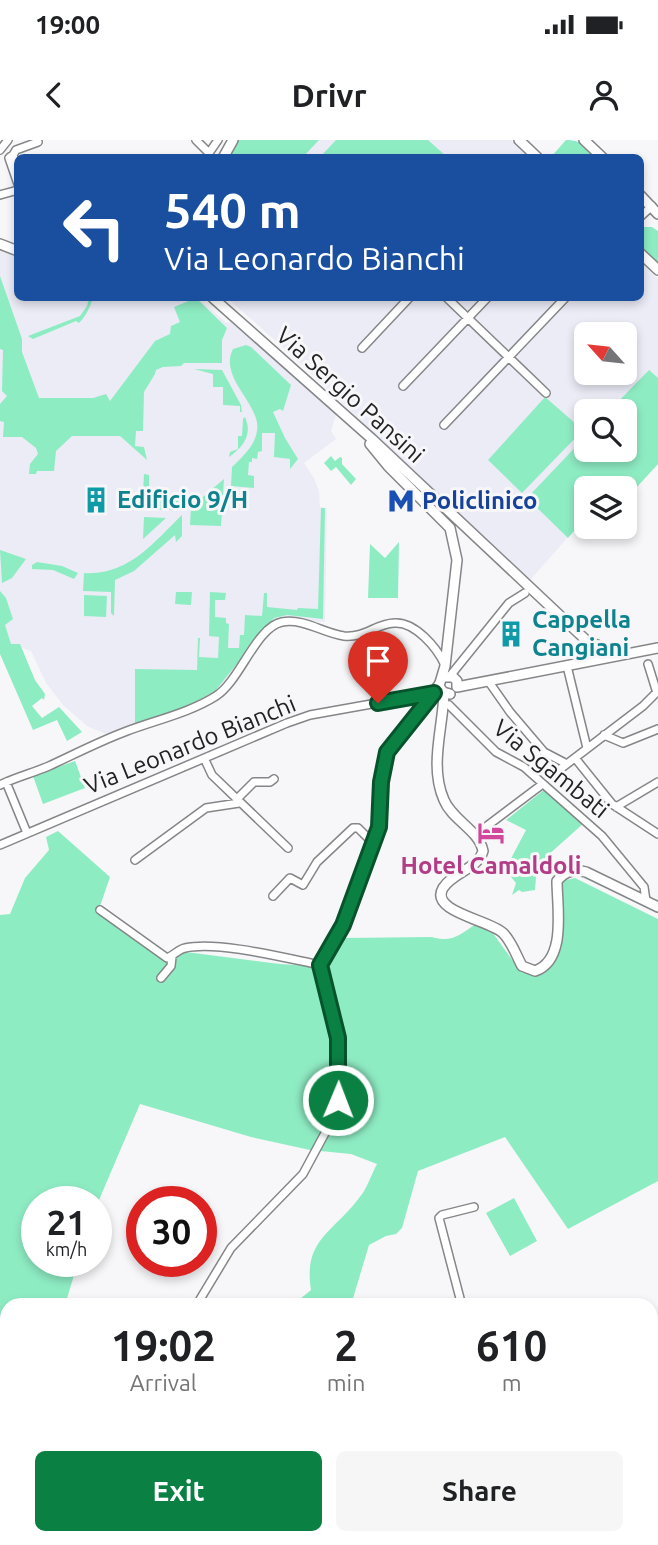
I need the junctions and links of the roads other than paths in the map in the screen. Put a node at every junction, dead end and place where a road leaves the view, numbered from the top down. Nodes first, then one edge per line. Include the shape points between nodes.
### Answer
1 (8, 140) edge
2 (196, 140) edge
3 (218, 140) edge
4 (519, 140) edge
5 (584, 140) edge
6 (38, 142) dead end
7 (0, 150) edge
8 (534, 154) edge
9 (599, 154) edge
10 (13, 155) joint
11 (14, 172) edge
12 (644, 257) edge
13 (658, 270) edge
14 (216, 301) edge
15 (406, 301) edge
16 (450, 301) edge
17 (484, 301) edge
18 (562, 301) edge
19 (468, 317) junction
20 (362, 348) dead end
21 (509, 357) junction
22 (403, 386) dead end
23 (546, 393) dead end
24 (444, 425) dead end
25 (359, 428) junction
26 (525, 593) dead end
27 (658, 648) edge
28 (620, 654) junction
29 (648, 664) dead end
30 (445, 666) junction
31 (568, 666) junction
32 (489, 681) junction
33 (445, 687) junction
34 (657, 692) edge
35 (446, 705) junction
36 (658, 729) edge
37 (604, 736) junction
38 (587, 748) junction
39 (575, 758) junction
40 (205, 760) junction
41 (567, 764) junction
42 (559, 770) dead end
43 (274, 779) dead end
44 (658, 782) edge
45 (3, 784) edge
46 (540, 786) dead end
47 (238, 801) junction
48 (616, 807) junction
49 (27, 833) junction
50 (658, 834) edge
51 (474, 835) junction
52 (373, 844) junction
53 (0, 845) edge
54 (288, 848) dead end
55 (135, 860) dead end
56 (273, 896) dead end
57 (646, 901) junction
58 (658, 907) edge
59 (100, 909) dead end
60 (172, 956) junction
61 (320, 965) junction
62 (161, 978) dead end
63 (474, 1207) dead end
64 (201, 1298) edge
65 (460, 1298) edge

1 - 7 street
2 - 3 street via 209,153
4 - 8 main road
5 - 9 main road
6 - 10 street
10 - 11 street via 9,158
12 - 13 main road
14 - 25 main road, Via Sergio Pansini
15 - 20 street
16 - 19 street
17 - 19 street
18 - 21 street
19 - 21 street
19 - 22 street
21 - 23 street
21 - 24 street
25 - 28 main road, Via Sergio Pansini via 587,640
25 - 30 main road via 388,466 450,528 457,560
26 - 33 street via 509,603
27 - 28 main road
28 - 31 main road
29 - 34 street
30 - 33 main road
30 - 45 street via 418,631 403,624 362,636 344,636 305,623 283,622 265,633 217,695
31 - 32 main road
31 - 38 street
32 - 33 main road
32 - 41 street via 544,752
33 - 35 main road
33 - 40 street, Via Leonardo Bianchi via 310,715
33 - 52 street via 387,752
34 - 37 street
35 - 51 main road via 437,765 439,784 444,802
35 - 57 street, Via Sgambati via 496,752 524,767 602,835 644,887
36 - 37 street via 623,743
37 - 38 street
38 - 39 street
39 - 41 street
39 - 48 street
40 - 47 street via 212,775
40 - 49 street, Via Leonardo Bianchi
41 - 42 street
43 - 47 street via 254,782
44 - 48 street
45 - 49 street
46 - 51 street
47 - 54 street
47 - 55 street via 206,808
48 - 50 street
49 - 53 street, Via Leonardo Bianchi
51 - 57 main road via 483,847 481,858 446,884 442,901 452,910 494,926 530,971 543,967 559,936 557,881 562,875 586,872
52 - 56 street via 353,828 317,862 303,885 290,878
52 - 61 street via 343,925
57 - 58 main road
59 - 60 street via 167,958
60 - 61 street via 184,948 211,947
60 - 62 street
61 - 64 street via 338,1038 335,1111 303,1174 231,1248
63 - 65 street via 439,1218

